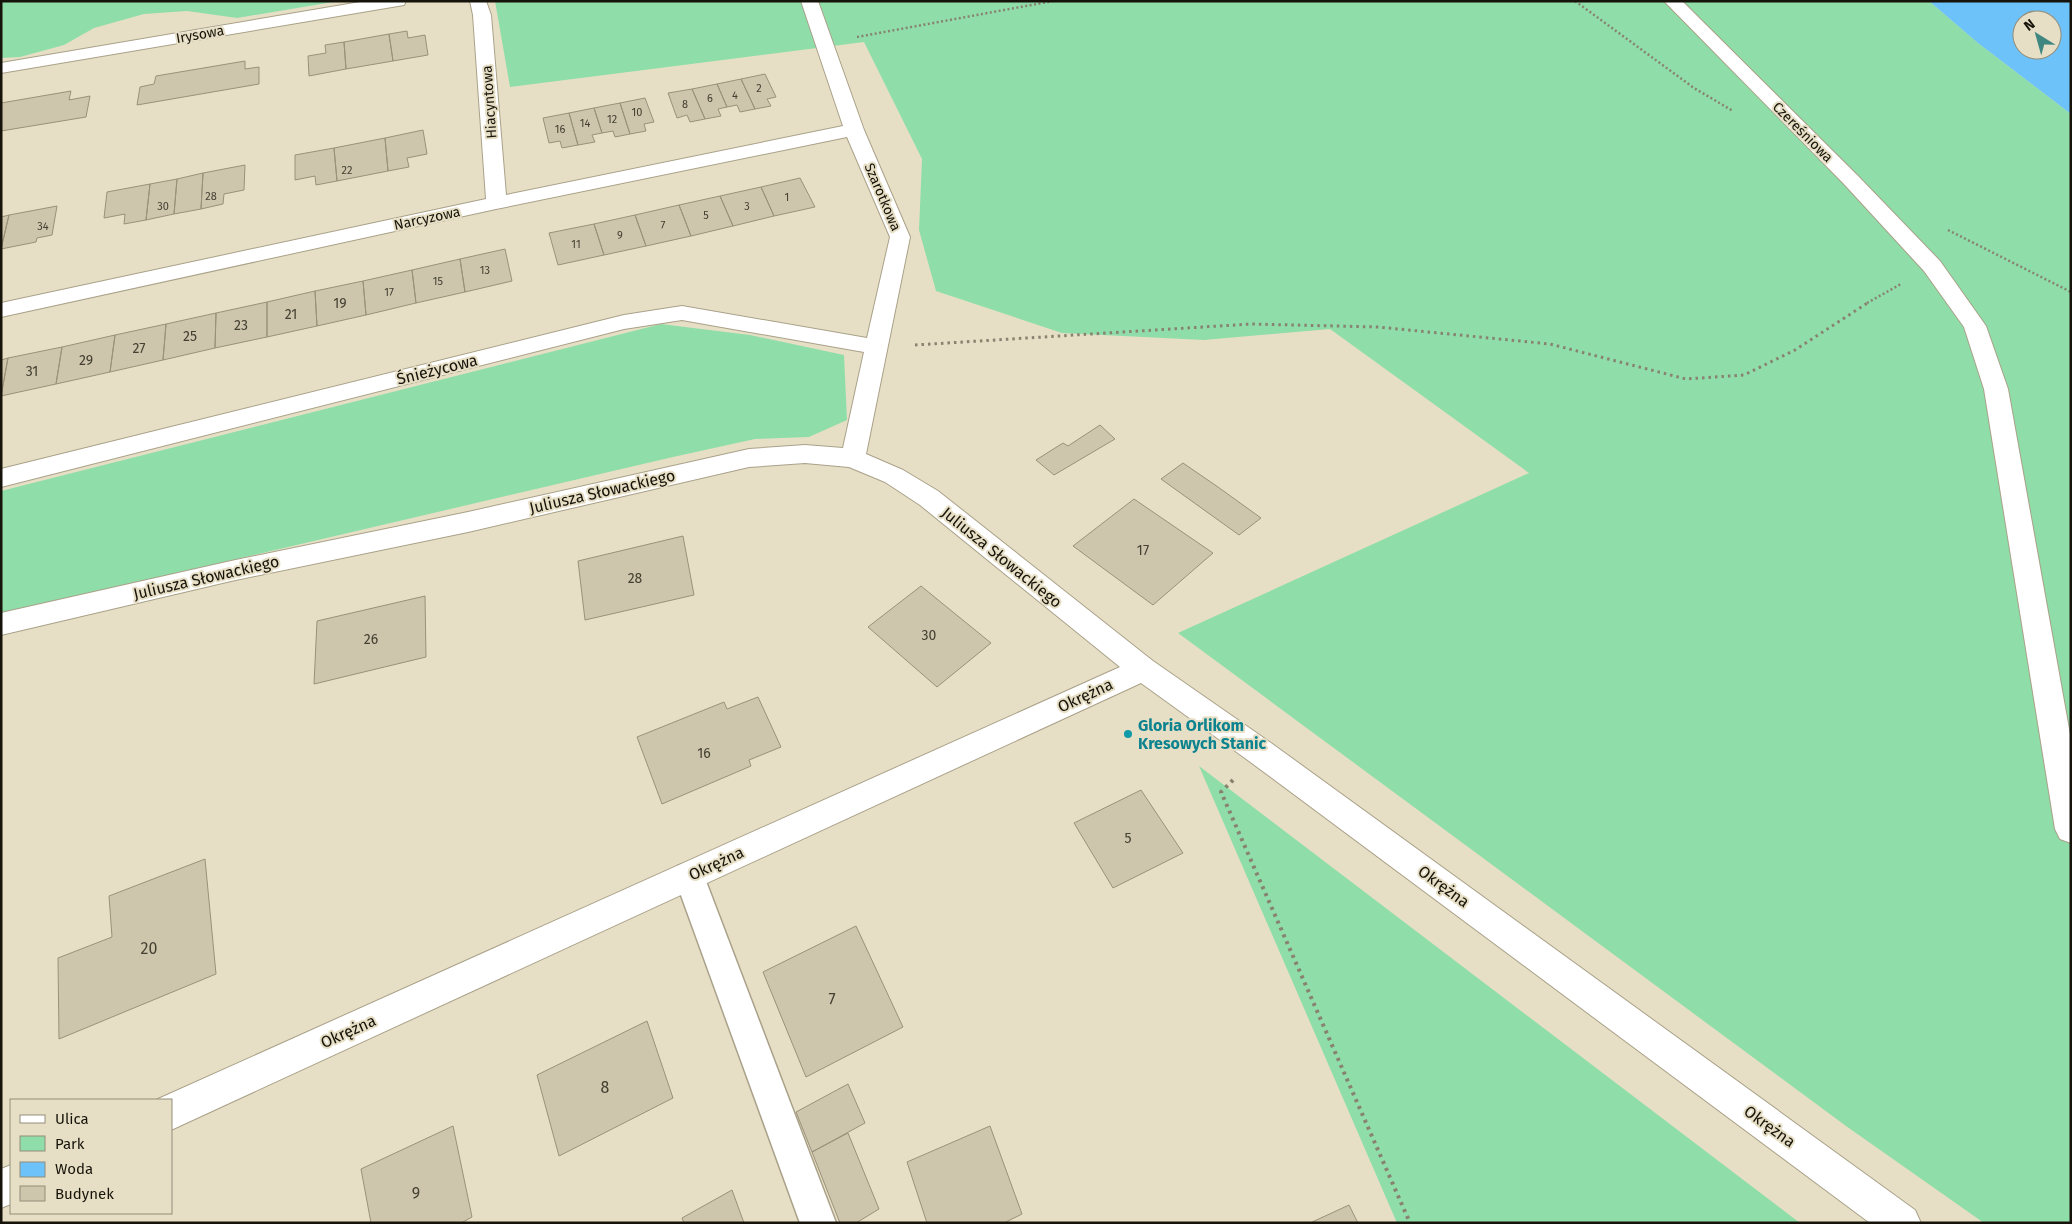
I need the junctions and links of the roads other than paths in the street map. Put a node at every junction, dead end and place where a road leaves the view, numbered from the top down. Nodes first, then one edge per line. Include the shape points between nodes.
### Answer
1 (398, 1) edge
2 (478, 1) edge
3 (809, 1) edge
4 (1672, 1) edge
5 (1, 68) edge
6 (854, 130) junction
7 (496, 203) junction
8 (1, 310) edge
9 (877, 347) junction
10 (853, 458) junction
11 (1, 478) edge
12 (1, 624) edge
13 (1143, 669) junction
14 (2071, 829) edge
15 (688, 876) junction
16 (172, 1112) edge
17 (818, 1223) edge
18 (1902, 1223) edge

1 - 5 street, Irysowa
2 - 7 street, Hiacyntowa via 482,15
3 - 6 street, Szarotkowa
4 - 14 street, Czereśniowa via 1932,266 1975,326 1996,389
6 - 7 street, Narcyzowa
6 - 9 street, Szarotkowa via 900,237
7 - 8 street, Narcyzowa
9 - 10 street, Szarotkowa
9 - 11 street, Śnieżycowa via 682,313 624,322
10 - 12 street, Juliusza Słowackiego via 805,454 749,458
10 - 13 street, Juliusza Słowackiego via 894,476 929,498
13 - 15 street, Okrężna
13 - 18 street, Okrężna
15 - 16 street, Okrężna
15 - 17 lane

